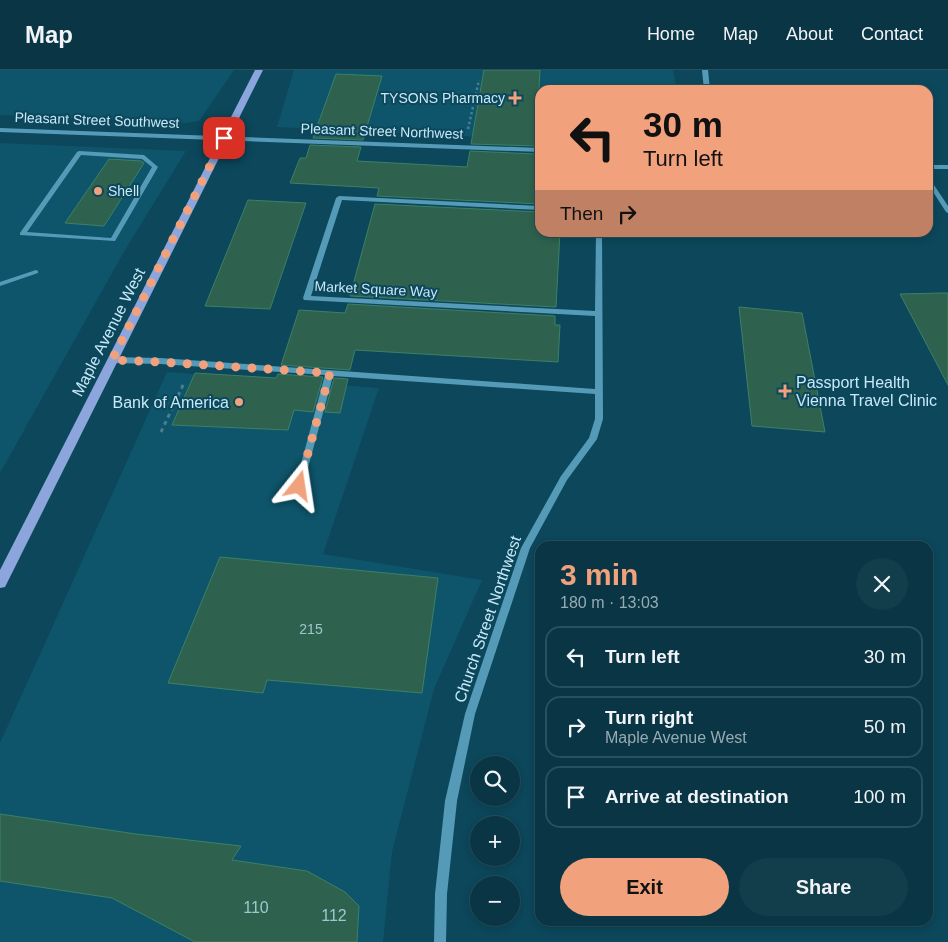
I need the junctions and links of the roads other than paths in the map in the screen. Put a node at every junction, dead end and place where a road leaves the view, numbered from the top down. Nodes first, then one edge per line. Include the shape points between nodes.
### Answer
1 (259, 70) edge
2 (705, 70) edge
3 (706, 85) edge
4 (0, 130) edge
5 (224, 138) junction
6 (535, 150) edge
7 (933, 167) edge
8 (948, 167) edge
9 (155, 168) joint
10 (933, 188) edge
11 (535, 208) edge
12 (948, 211) edge
13 (599, 237) edge
14 (36, 272) dead end
15 (0, 284) edge
16 (599, 314) junction
17 (112, 360) junction
18 (330, 373) junction
19 (599, 392) junction
20 (299, 486) dead end
21 (0, 583) edge
22 (440, 942) edge

1 - 5 main road, Maple Avenue West
2 - 3 street
4 - 5 street, Pleasant Street Southwest
5 - 6 street, Pleasant Street Northwest
5 - 17 main road, Maple Avenue West
7 - 8 street
9 - 9 street via 144,157 79,153 22,234 113,240
10 - 12 street
11 - 16 street, Market Square Way via 340,198 307,298
13 - 16 street, Church Street Northwest
14 - 15 street
16 - 19 street, Church Street Northwest
17 - 18 street
17 - 21 main road, Maple Avenue West
18 - 19 street
18 - 20 street
19 - 22 street, Church Street Northwest via 599,420 593,439 564,478 526,548 470,714 451,801 441,894

